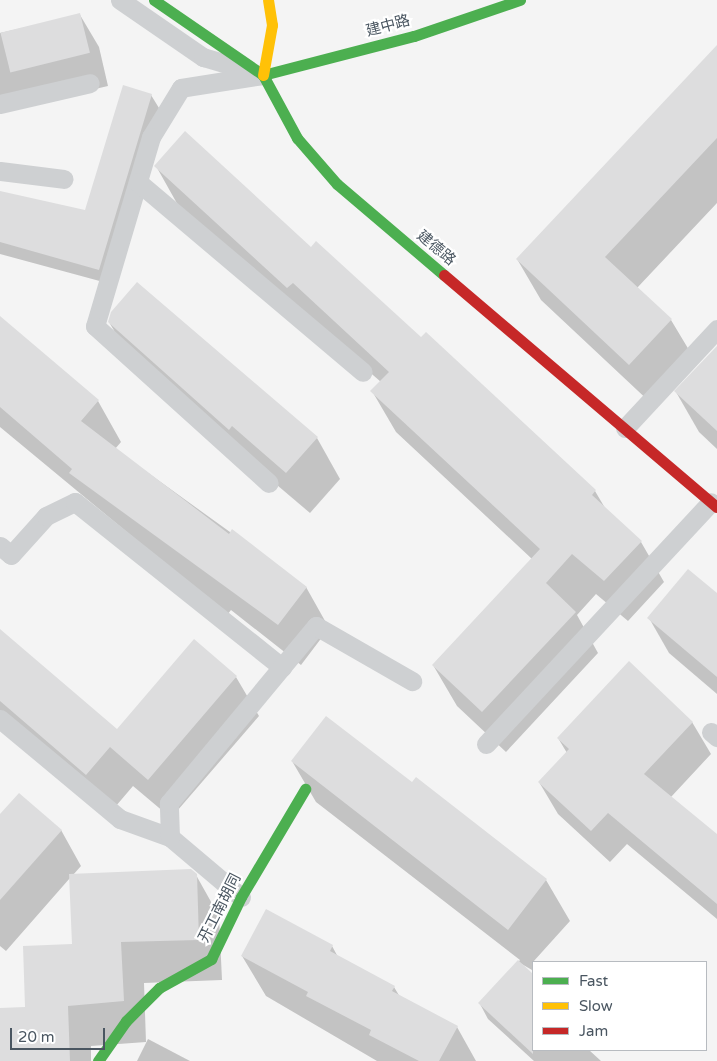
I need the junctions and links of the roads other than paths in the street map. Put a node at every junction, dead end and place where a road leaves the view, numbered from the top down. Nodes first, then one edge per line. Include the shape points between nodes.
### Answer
1 (120, 0) edge
2 (154, 0) edge
3 (268, 0) edge
4 (520, 0) edge
5 (263, 75) junction
6 (90, 82) dead end
7 (0, 104) edge
8 (0, 171) edge
9 (64, 179) dead end
10 (138, 182) junction
11 (717, 329) edge
12 (363, 372) dead end
13 (625, 428) junction
14 (269, 483) dead end
15 (714, 504) edge
16 (0, 546) edge
17 (282, 667) junction
18 (412, 681) dead end
19 (0, 719) edge
20 (486, 744) dead end
21 (305, 789) dead end
22 (170, 838) junction
23 (242, 896) junction
24 (98, 1061) edge

1 - 5 lane via 203,57
2 - 5 street, 建德路
3 - 5 street via 272,25
4 - 5 street, 建中路 via 414,36
5 - 10 lane via 181,88 151,137
5 - 13 street, 建德路 via 297,138 337,184
6 - 7 lane
8 - 9 lane
10 - 12 lane
10 - 14 lane via 95,326
11 - 13 lane
13 - 15 street, 建德路
15 - 20 lane
16 - 17 lane via 11,555 46,516 75,502
17 - 18 lane via 316,626
17 - 22 lane via 169,803
19 - 22 lane via 120,820
21 - 23 street, 开工南胡同
22 - 23 lane
23 - 24 street, 开工南胡同 via 211,959 159,988 126,1021

